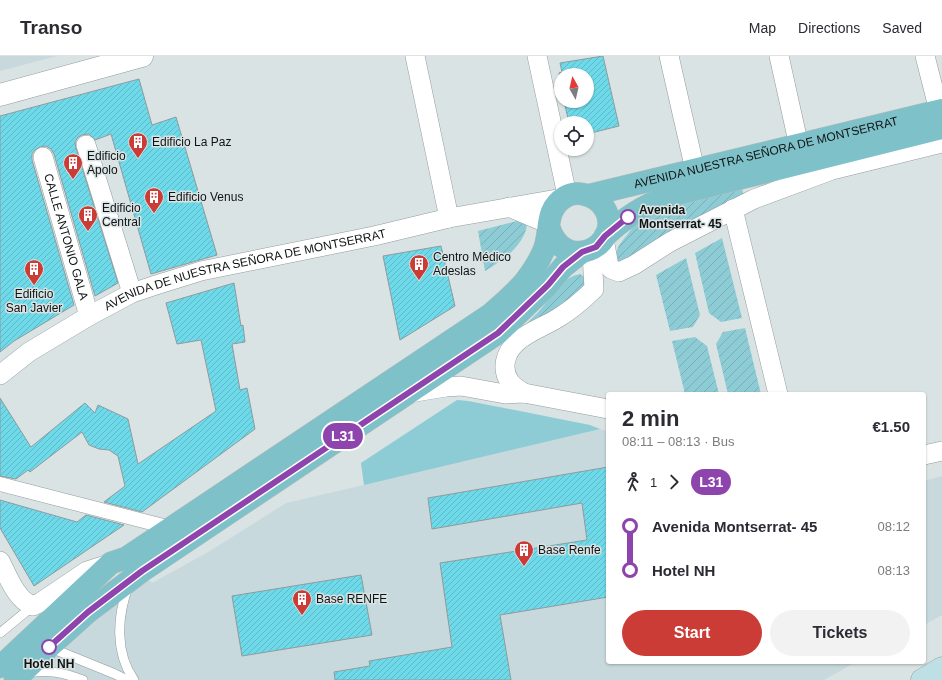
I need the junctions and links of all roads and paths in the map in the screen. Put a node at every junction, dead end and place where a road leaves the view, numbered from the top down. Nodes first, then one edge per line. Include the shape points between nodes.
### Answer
1 (142, 56) edge
2 (415, 56) edge
3 (537, 56) edge
4 (669, 56) edge
5 (779, 56) edge
6 (925, 56) edge
7 (0, 95) edge
8 (941, 117) edge
9 (942, 143) edge
10 (82, 146) dead end
11 (799, 146) junction
12 (47, 156) dead end
13 (695, 170) junction
14 (590, 195) junction
15 (565, 197) junction
16 (509, 207) junction
17 (733, 208) junction
18 (448, 218) junction
19 (549, 226) junction
20 (595, 244) junction
21 (132, 293) junction
22 (89, 316) junction
23 (498, 333) junction
24 (520, 339) junction
25 (0, 375) edge
26 (778, 392) edge
27 (524, 393) junction
28 (408, 394) junction
29 (606, 409) edge
30 (942, 451) edge
31 (926, 455) edge
32 (0, 484) edge
33 (171, 528) junction
34 (0, 561) edge
35 (111, 563) junction
36 (131, 579) junction
37 (33, 606) junction
38 (0, 633) edge
39 (27, 641) junction
40 (49, 647) junction
41 (0, 667) edge
42 (942, 668) edge
43 (18, 677) edge
44 (83, 680) edge
45 (126, 680) edge
46 (134, 680) edge
47 (922, 680) edge

1 - 7 street
2 - 18 street
3 - 15 street
4 - 13 street
5 - 11 street
6 - 8 street
8 - 11 main road, AVENIDA NUESTRA SEÑORA DE MONTSERRAT
8 - 20 main road, AVENIDA NUESTRA SEÑORA DE MONTSERRAT via 669,196 646,205
9 - 17 street via 816,175
10 - 21 street
11 - 13 main road, AVENIDA NUESTRA SEÑORA DE MONTSERRAT
12 - 22 street, CALLE ANTONIO GALA
13 - 14 main road, AVENIDA NUESTRA SEÑORA DE MONTSERRAT
14 - 15 main road via 578,193
14 - 20 main road via 600,202 606,212 608,225
15 - 16 street, AVENIDA DE NUESTRA SEÑORA DE MONTSERRAT
15 - 19 main road via 554,207
16 - 18 street, AVENIDA DE NUESTRA SEÑORA DE MONTSERRAT
16 - 19 street
17 - 20 street via 619,272 611,269
17 - 26 street
18 - 21 street, AVENIDA DE NUESTRA SEÑORA DE MONTSERRAT via 374,236 201,271
19 - 20 main road via 554,239 564,249 572,252
19 - 33 main road via 543,253 526,280 491,314
20 - 23 main road, AVENIDA NUESTRA SEÑORA DE MONTSERRAT via 563,267
20 - 24 street via 592,253 594,289 559,317
21 - 22 street, AVENIDA DE NUESTRA SEÑORA DE MONTSERRAT
22 - 25 street, AVENIDA DE NUESTRA SEÑORA DE MONTSERRAT via 29,352
23 - 24 street via 514,332
23 - 28 main road, AVENIDA NUESTRA SEÑORA DE MONTSERRAT
24 - 27 street via 506,357 504,366 510,382
27 - 28 street via 505,394 461,386
27 - 29 street
28 - 36 main road, AVENIDA NUESTRA SEÑORA DE MONTSERRAT
30 - 31 street
32 - 33 street
33 - 35 main road via 126,558
34 - 37 street via 18,593 26,603
35 - 37 street via 87,571
35 - 39 main road
36 - 40 main road, AVENIDA NUESTRA SEÑORA DE MONTSERRAT via 88,612
36 - 46 lane via 120,622 120,645 126,668
37 - 38 lane
39 - 40 lane
39 - 41 main road
40 - 43 main road, AVENIDA NUESTRA SEÑORA DE MONTSERRAT
40 - 45 lane
42 - 47 main road
43 - 44 lane via 41,670

